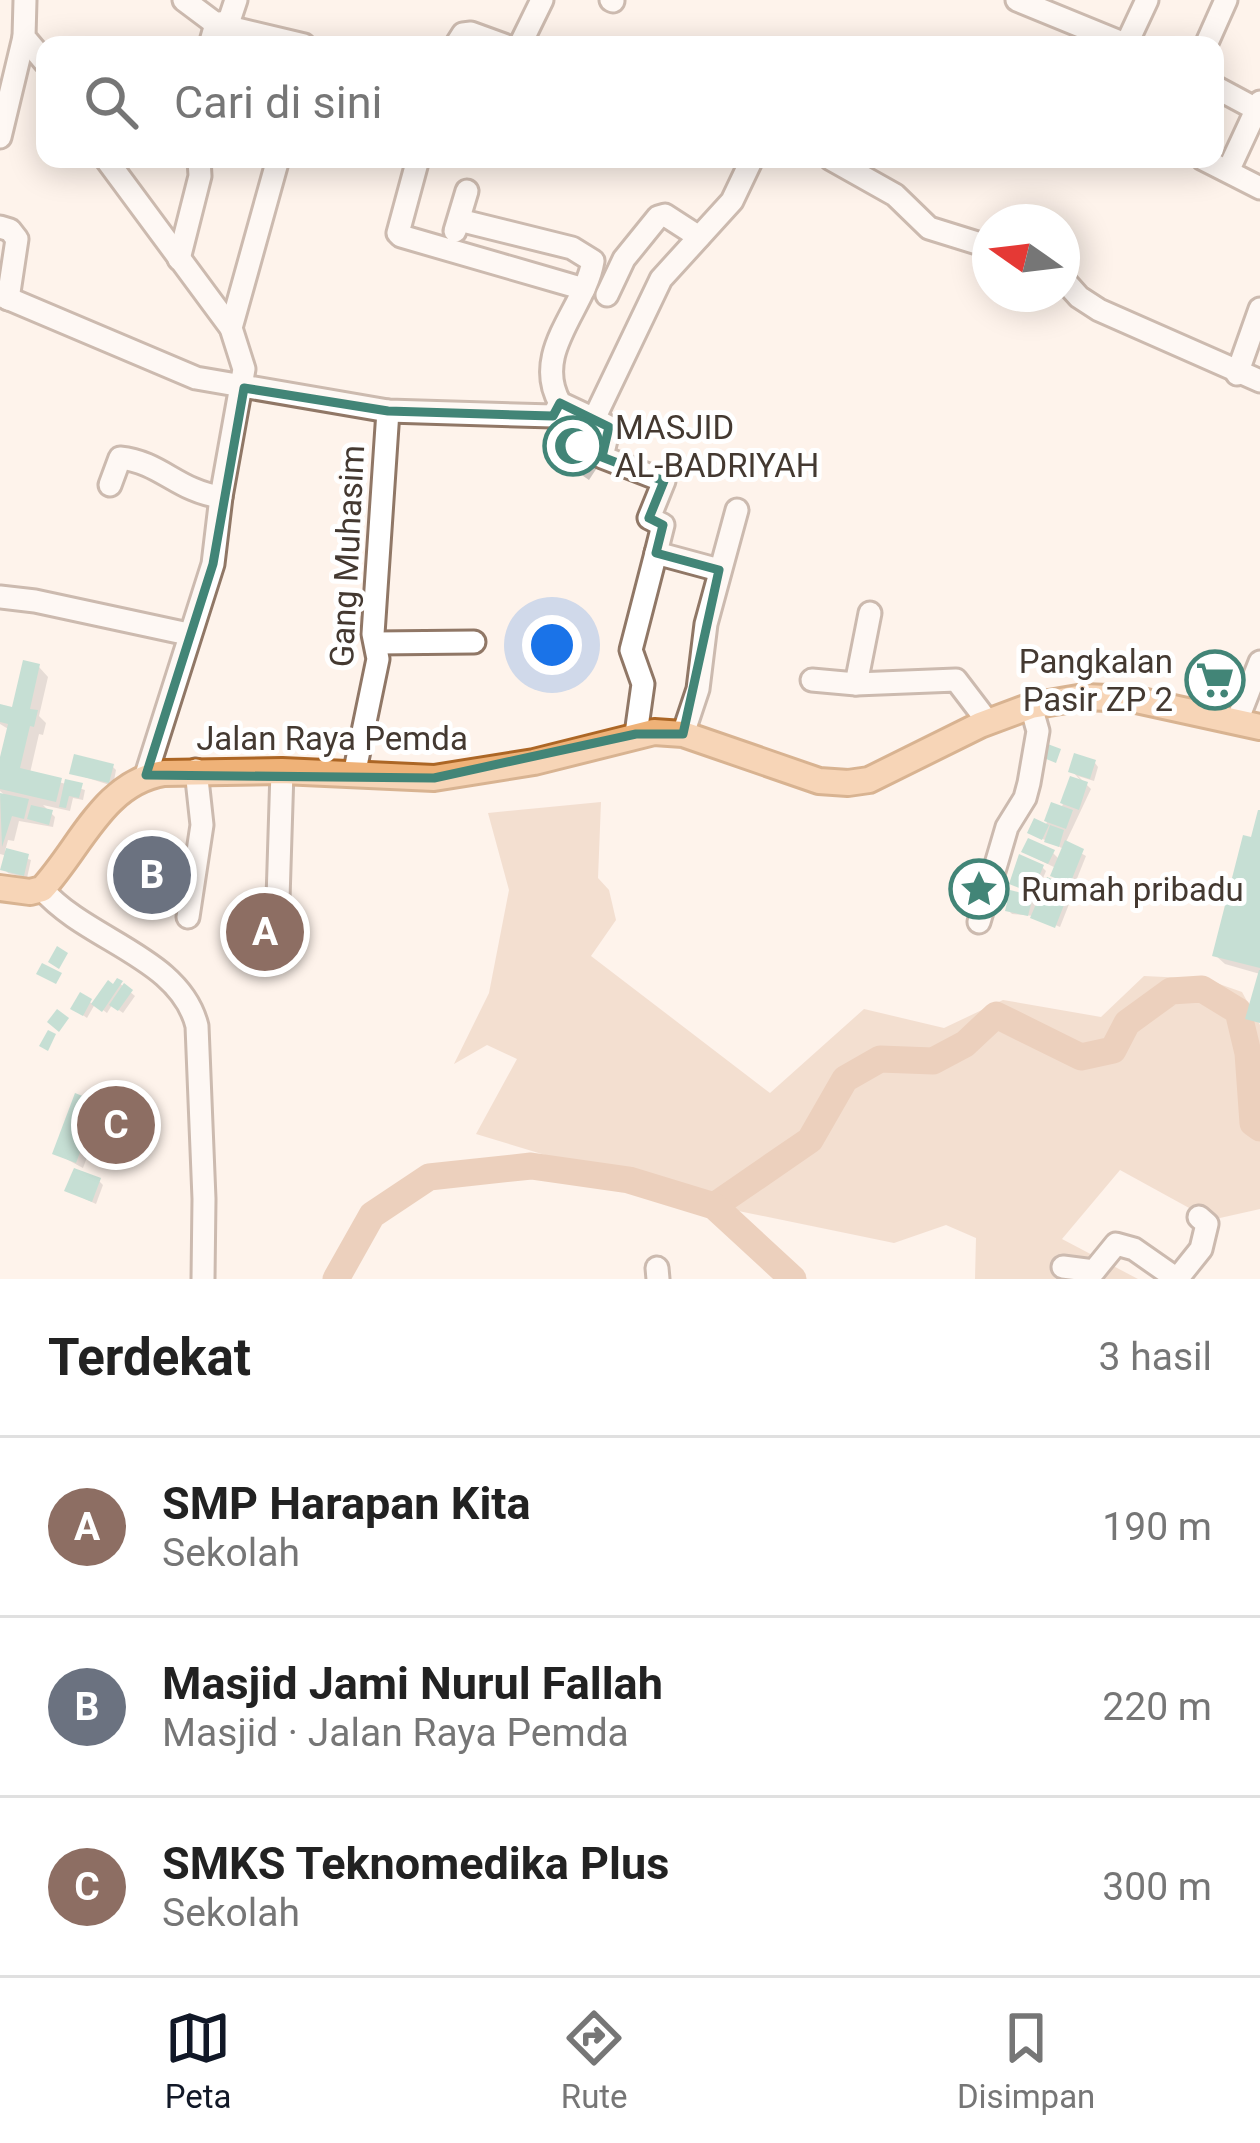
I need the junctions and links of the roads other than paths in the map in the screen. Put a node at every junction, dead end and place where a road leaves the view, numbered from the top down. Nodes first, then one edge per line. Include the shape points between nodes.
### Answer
1 (25, 0) edge
2 (184, 0) edge
3 (236, 0) edge
4 (542, 0) edge
5 (1017, 0) edge
6 (1147, 0) edge
7 (1226, 0) edge
8 (1063, 9) edge
9 (213, 34) edge
10 (524, 36) edge
11 (1110, 36) edge
12 (1130, 36) edge
13 (1210, 36) edge
14 (24, 37) junction
15 (36, 51) edge
16 (1224, 92) edge
17 (1258, 105) edge
18 (0, 137) edge
19 (1250, 152) edge
20 (113, 168) edge
21 (200, 168) edge
22 (275, 168) edge
23 (416, 168) edge
24 (748, 168) edge
25 (847, 168) edge
26 (1222, 168) edge
27 (1228, 171) junction
28 (1260, 188) edge
29 (467, 191) dead end
30 (463, 221) dead end
31 (0, 227) edge
32 (699, 236) junction
33 (972, 241) edge
34 (450, 249) junction
35 (179, 259) junction
36 (584, 289) junction
37 (607, 295) dead end
38 (4, 297) edge
39 (1080, 299) edge
40 (1260, 309) edge
41 (231, 328) junction
42 (1237, 374) junction
43 (1260, 381) edge
44 (244, 388) junction
45 (560, 403) junction
46 (388, 411) junction
47 (594, 419) junction
48 (110, 485) dead end
49 (221, 497) junction
50 (737, 510) dead end
51 (656, 553) junction
52 (719, 570) junction
53 (0, 597) edge
54 (870, 613) dead end
55 (188, 634) junction
56 (474, 642) dead end
57 (376, 643) junction
58 (1259, 664) edge
59 (812, 680) dead end
60 (856, 684) junction
61 (1031, 706) junction
62 (988, 722) junction
63 (1248, 724) edge
64 (632, 728) junction
65 (683, 734) junction
66 (196, 770) junction
67 (282, 771) junction
68 (354, 775) junction
69 (146, 776) junction
70 (0, 888) edge
71 (42, 889) junction
72 (188, 917) dead end
73 (979, 922) dead end
74 (277, 931) dead end
75 (1199, 1216) dead end
76 (1063, 1268) dead end
77 (203, 1279) edge
78 (1177, 1279) edge

1 - 14 street
2 - 9 street
3 - 9 street
4 - 10 street
5 - 8 street
6 - 12 street
7 - 13 street
8 - 11 street
14 - 15 street
14 - 18 street
16 - 17 street
17 - 19 street
19 - 27 street
20 - 35 street
21 - 35 street
22 - 41 street
23 - 34 street via 398,232
24 - 32 street via 732,201
25 - 33 street via 895,195 929,228
26 - 27 street
27 - 28 street
29 - 34 street
30 - 36 street via 590,256
31 - 38 street via 17,239
32 - 37 street via 658,218
32 - 47 street via 661,279
34 - 36 street
35 - 41 street
36 - 45 street via 552,362
38 - 44 street via 196,378
39 - 42 street
40 - 42 street
41 - 44 street
42 - 43 street
44 - 46 street
44 - 49 street
45 - 46 street via 553,416
45 - 47 street
46 - 57 street, Gang Muhasim
47 - 51 street via 609,427 602,457 664,481 650,518 663,525
48 - 49 street via 120,458 159,469 195,494
49 - 55 street via 213,564
50 - 52 street
51 - 52 street
51 - 64 street via 631,650 643,685
52 - 65 street
53 - 55 street
54 - 60 street
55 - 69 street
56 - 57 street
57 - 68 street, Gang Muhasim
58 - 63 street
59 - 60 street
60 - 62 street via 956,680
61 - 62 main road, Jalan Raya Pemda
61 - 63 main road, Jalan Raya Pemda via 1132,699
61 - 73 street via 1038,731 1029,783
62 - 65 main road, Jalan Raya Pemda via 869,780 848,782 791,774
64 - 65 main road, Jalan Raya Pemda
64 - 68 main road, Jalan Raya Pemda via 470,775
66 - 67 main road, Jalan Raya Pemda
66 - 69 main road, Jalan Raya Pemda
66 - 72 street via 202,825
67 - 68 main road, Jalan Raya Pemda
67 - 74 street
69 - 71 main road via 106,804
70 - 71 main road
71 - 77 street via 71,918 151,964 191,1005
75 - 78 street via 1205,1240
76 - 78 street via 1094,1271 1116,1244

